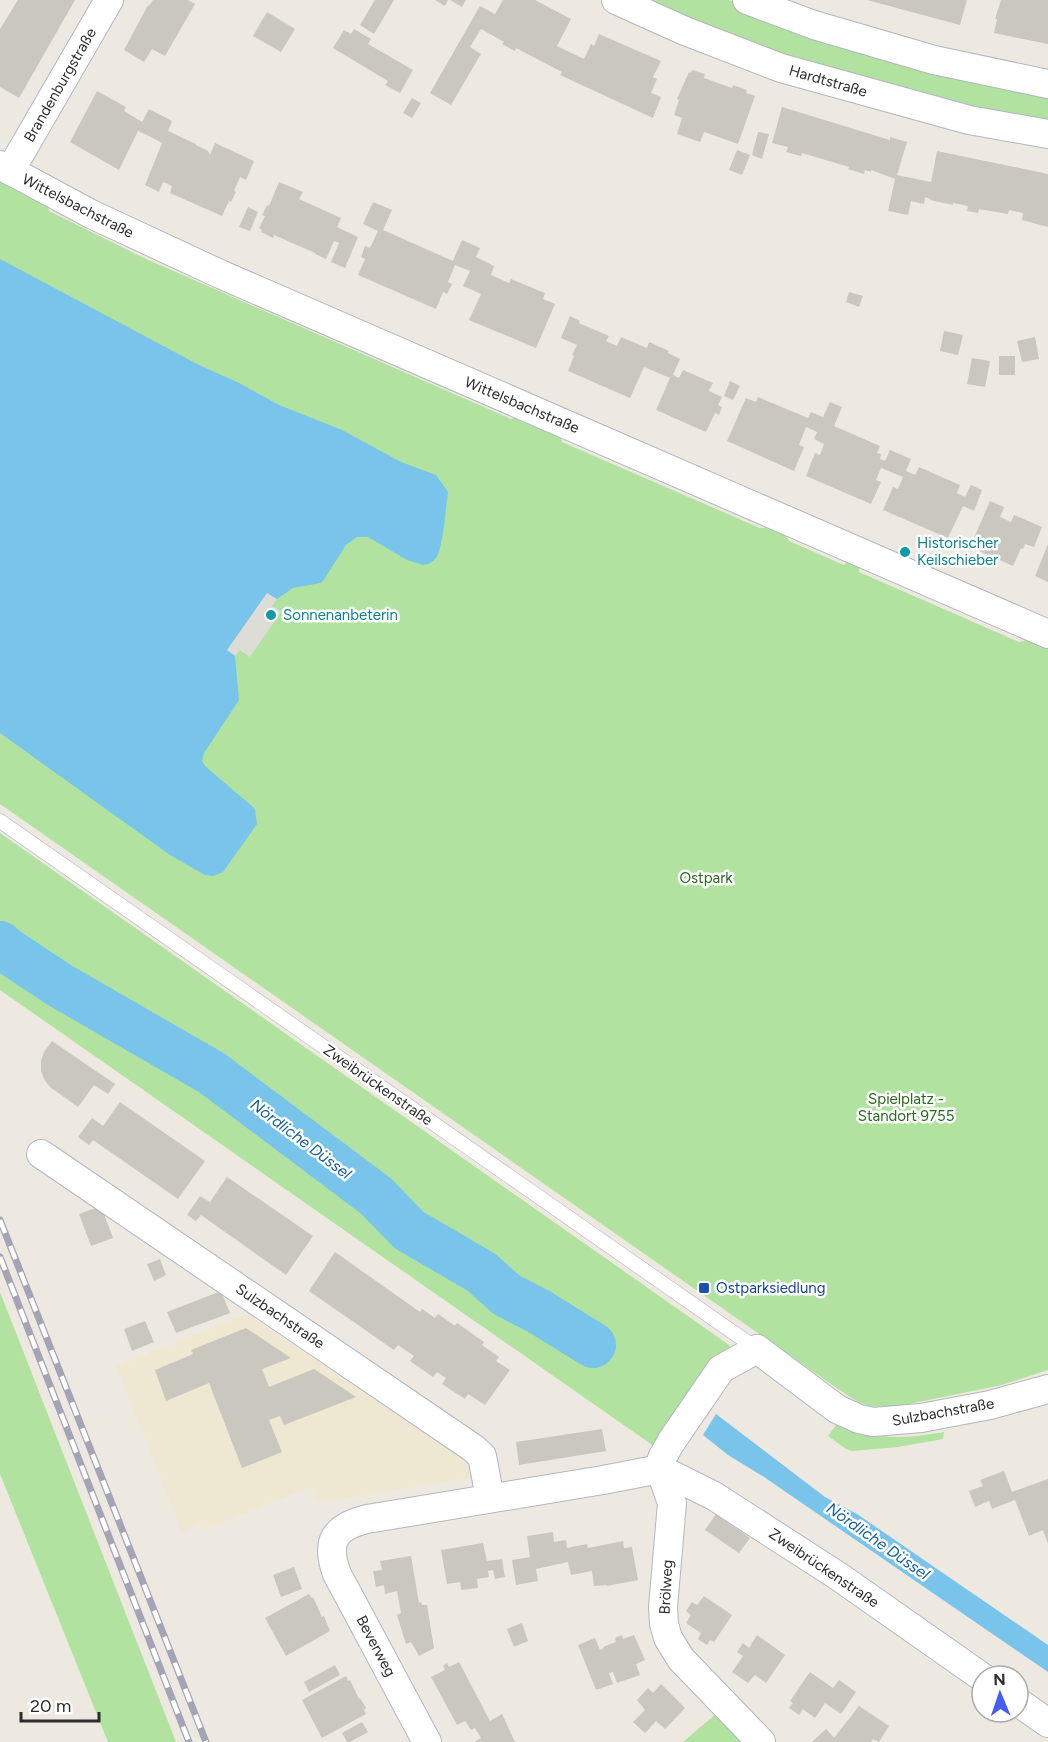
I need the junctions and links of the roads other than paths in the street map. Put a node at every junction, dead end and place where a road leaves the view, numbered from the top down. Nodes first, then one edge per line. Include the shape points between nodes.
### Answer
1 (109, 0) edge
2 (616, 0) edge
3 (747, 0) edge
4 (1048, 84) edge
5 (1048, 134) edge
6 (5, 168) edge
7 (1048, 634) edge
8 (0, 820) edge
9 (41, 1154) dead end
10 (757, 1349) junction
11 (1048, 1389) edge
12 (660, 1469) junction
13 (490, 1498) junction
14 (970, 1669) edge
15 (1030, 1710) edge
16 (1048, 1723) edge
17 (427, 1742) edge
18 (761, 1742) edge

1 - 6 street, Brandenburgstraße
2 - 5 street, Hardtstraße via 781,68 969,120
3 - 4 street via 814,25 934,60
6 - 7 street, Wittelsbachstraße via 191,261
8 - 10 lane, Zweibrückenstraße
9 - 13 street, Sulzbachstraße via 473,1448 482,1456
10 - 11 street, Sulzbachstraße via 837,1409 873,1422 932,1416
10 - 12 street via 722,1370 671,1442
12 - 13 street
12 - 14 street, Zweibrückenstraße via 714,1496 800,1551
12 - 18 street, Brölweg via 672,1503 663,1607 668,1638 681,1659
13 - 17 street, Beverweg via 353,1522 339,1532 332,1547 337,1574
15 - 16 street

